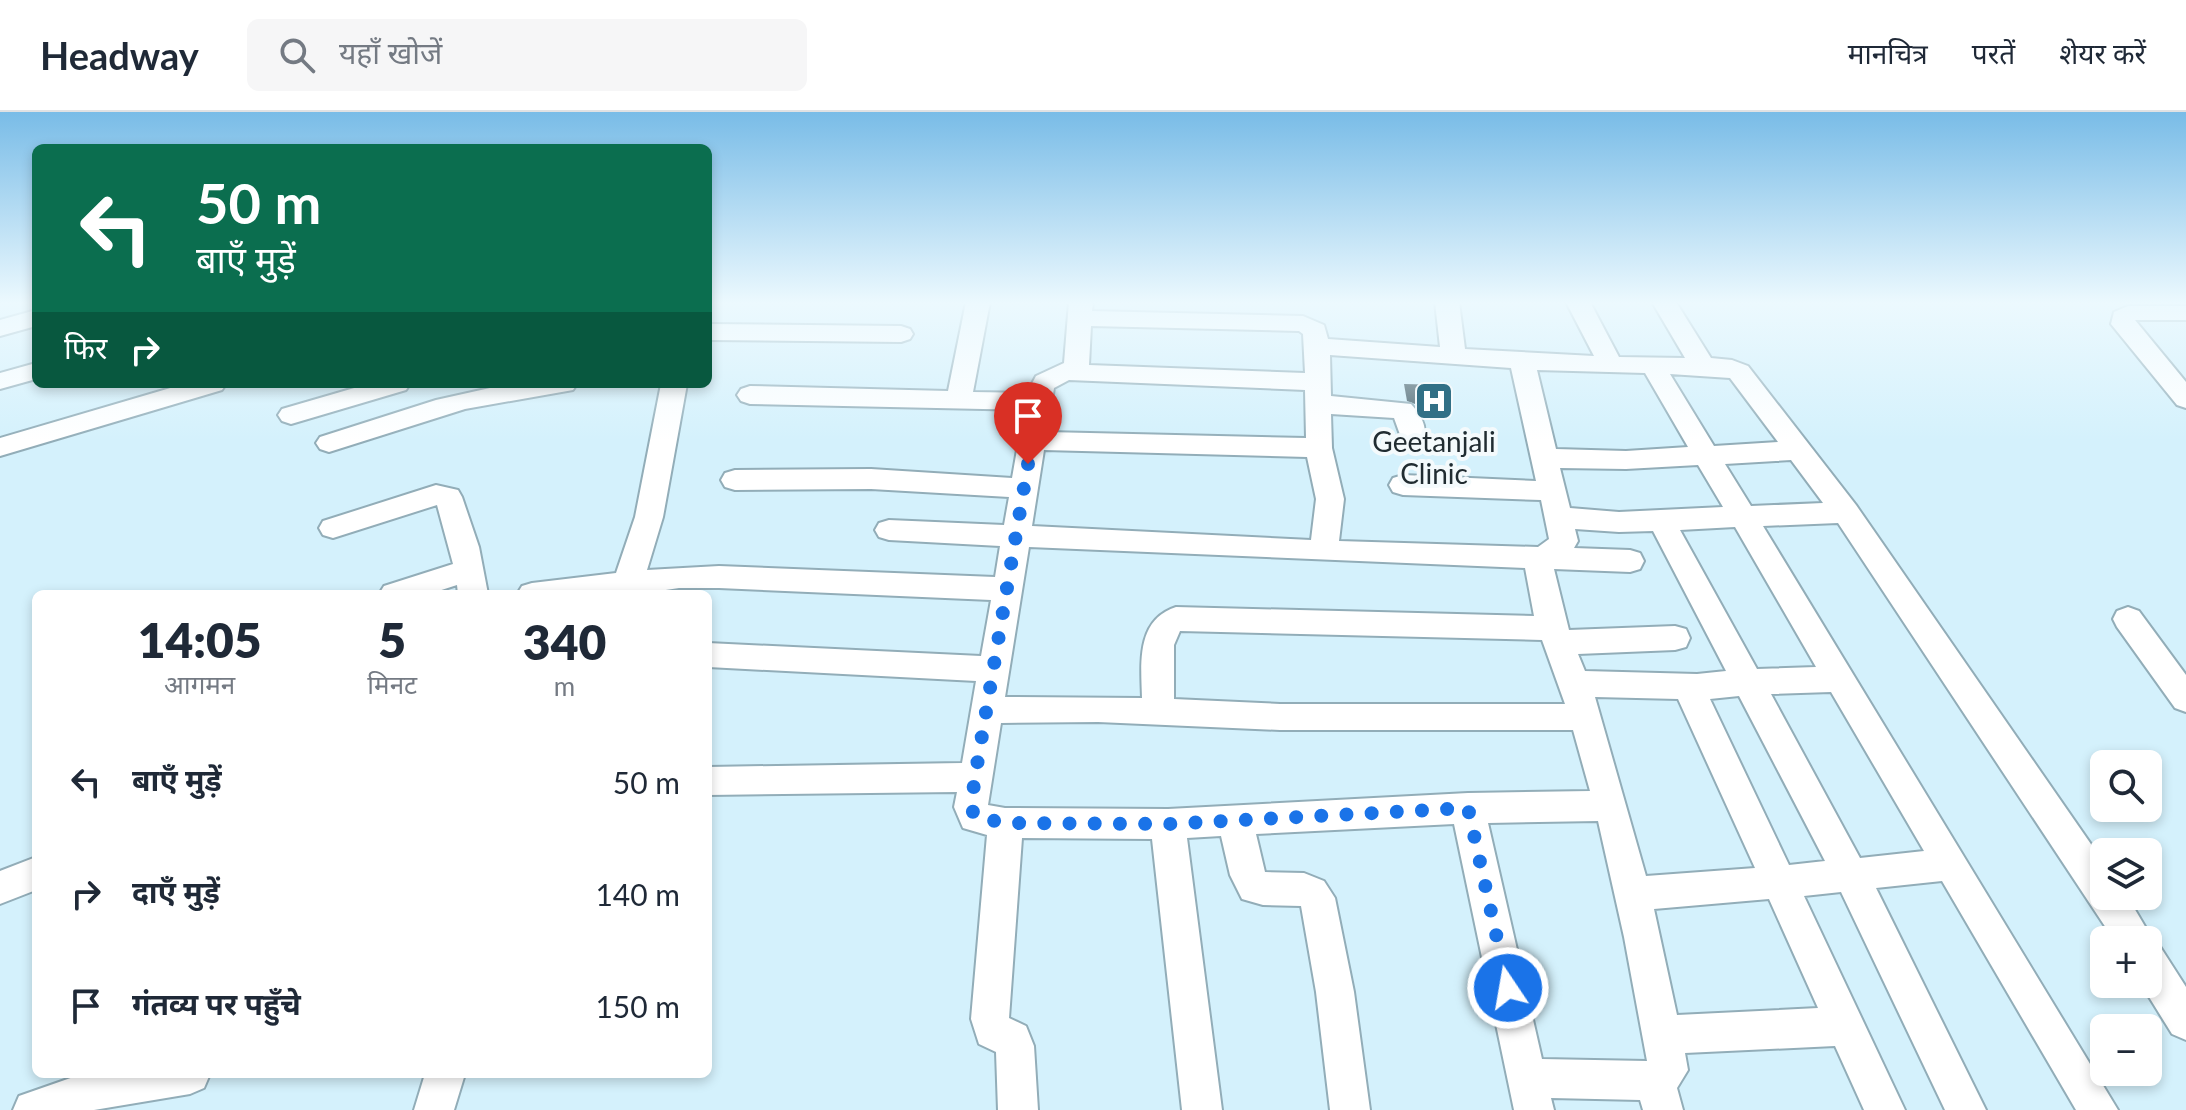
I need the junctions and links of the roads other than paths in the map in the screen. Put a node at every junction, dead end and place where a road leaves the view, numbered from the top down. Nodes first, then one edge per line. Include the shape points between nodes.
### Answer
1 (969, 349) edge
2 (1077, 349) edge
3 (1317, 349) edge
4 (1346, 349) edge
5 (1453, 349) edge
6 (1602, 349) edge
7 (1692, 349) edge
8 (2144, 349) edge
9 (1454, 358) junction
10 (1522, 361) junction
11 (1611, 365) junction
12 (1653, 366) junction
13 (1703, 366) junction
14 (32, 372) edge
15 (1069, 372) junction
16 (0, 381) edge
17 (199, 388) edge
18 (383, 388) edge
19 (550, 388) edge
20 (673, 388) edge
21 (1317, 393) junction
22 (750, 395) dead end
23 (2186, 399) edge
24 (959, 400) junction
25 (1039, 402) junction
26 (291, 415) dead end
27 (1412, 437) dead end
28 (1034, 441) junction
29 (329, 443) dead end
30 (0, 447) edge
31 (1319, 448) junction
32 (1797, 450) junction
33 (1707, 456) junction
34 (1544, 458) junction
35 (735, 480) dead end
36 (1403, 485) dead end
37 (1023, 488) junction
38 (1554, 504) junction
39 (1846, 512) junction
40 (1744, 518) junction
41 (1661, 520) junction
42 (333, 528) dead end
43 (889, 530) dead end
44 (1015, 537) junction
45 (1324, 551) junction
46 (1543, 558) junction
47 (1630, 561) dead end
48 (471, 582) edge
49 (626, 589) edge
50 (1005, 589) junction
51 (420, 590) edge
52 (2128, 619) dead end
53 (1557, 635) junction
54 (1675, 638) dead end
55 (712, 655) edge
56 (994, 669) junction
57 (1840, 679) junction
58 (1748, 682) junction
59 (1574, 684) junction
60 (1694, 686) junction
61 (2186, 699) edge
62 (987, 710) junction
63 (1159, 713) junction
64 (1586, 717) junction
65 (975, 777) junction
66 (712, 781) edge
67 (1610, 806) junction
68 (1468, 808) junction
69 (1235, 821) junction
70 (1005, 823) junction
71 (1168, 824) junction
72 (1952, 864) junction
73 (2090, 872) edge
74 (32, 875) edge
75 (1851, 875) junction
76 (1779, 882) junction
77 (0, 888) edge
78 (1633, 894) junction
79 (2162, 983) edge
80 (2186, 1021) edge
81 (1846, 1026) junction
82 (1662, 1035) junction
83 (164, 1078) edge
84 (444, 1078) edge
85 (1531, 1094) edge
86 (1659, 1096) edge
87 (33, 1110) edge
88 (434, 1110) edge
89 (1018, 1110) edge
90 (1202, 1110) edge
91 (1350, 1110) edge
92 (1885, 1110) edge
93 (1966, 1110) edge
94 (2098, 1110) edge

1 - 24 street
2 - 15 street via 1076,365
3 - 21 street
4 - 9 street
5 - 9 street
6 - 11 street
7 - 13 street
8 - 23 street
9 - 10 street
10 - 11 street
10 - 34 street
11 - 12 street
12 - 13 street
12 - 33 street
13 - 32 street via 1739,372
14 - 16 street
15 - 21 street
15 - 25 street via 1045,381
17 - 30 street
18 - 26 street
19 - 29 street via 467,400
20 - 49 street via 649,517
21 - 27 street via 1402,410 1410,420
21 - 31 street
22 - 24 street
24 - 25 street
25 - 28 street
28 - 31 street
28 - 37 street
31 - 45 street via 1330,499
32 - 33 street
32 - 39 street
33 - 34 street
33 - 40 street
34 - 38 street
35 - 37 street via 871,479
36 - 38 street
37 - 44 street
38 - 41 street via 1619,522
38 - 46 street via 1563,544
39 - 40 street
39 - 73 street
40 - 41 street
40 - 57 street
41 - 58 street
42 - 48 street via 445,496 452,501
43 - 44 street
44 - 45 street
44 - 50 street
45 - 46 street
46 - 47 street
46 - 53 street via 1538,572
48 - 51 street
49 - 50 street via 719,577
50 - 56 street
52 - 61 street
53 - 54 street
53 - 59 street
53 - 63 street via 1176,619 1162,627
55 - 56 street
56 - 62 street
57 - 58 street
57 - 72 street
58 - 60 street
58 - 75 street
59 - 60 street
59 - 64 street
60 - 76 street via 1689,691
62 - 63 street
62 - 65 street
63 - 64 street
64 - 67 street
65 - 66 street
65 - 70 street via 975,817
67 - 68 street
67 - 78 street
68 - 69 street
68 - 85 street
69 - 71 street
69 - 91 street via 1255,887 1303,888 1317,898
70 - 71 street
70 - 89 street via 990,1019 993,1030 1015,1046
71 - 90 street
72 - 75 street
72 - 94 street
74 - 77 street
75 - 76 street
75 - 93 street
76 - 78 street
76 - 81 street
78 - 82 street
79 - 80 street
81 - 82 street
81 - 92 street
82 - 86 street via 1668,1070
83 - 87 street via 107,1087
84 - 88 street
85 - 86 street

